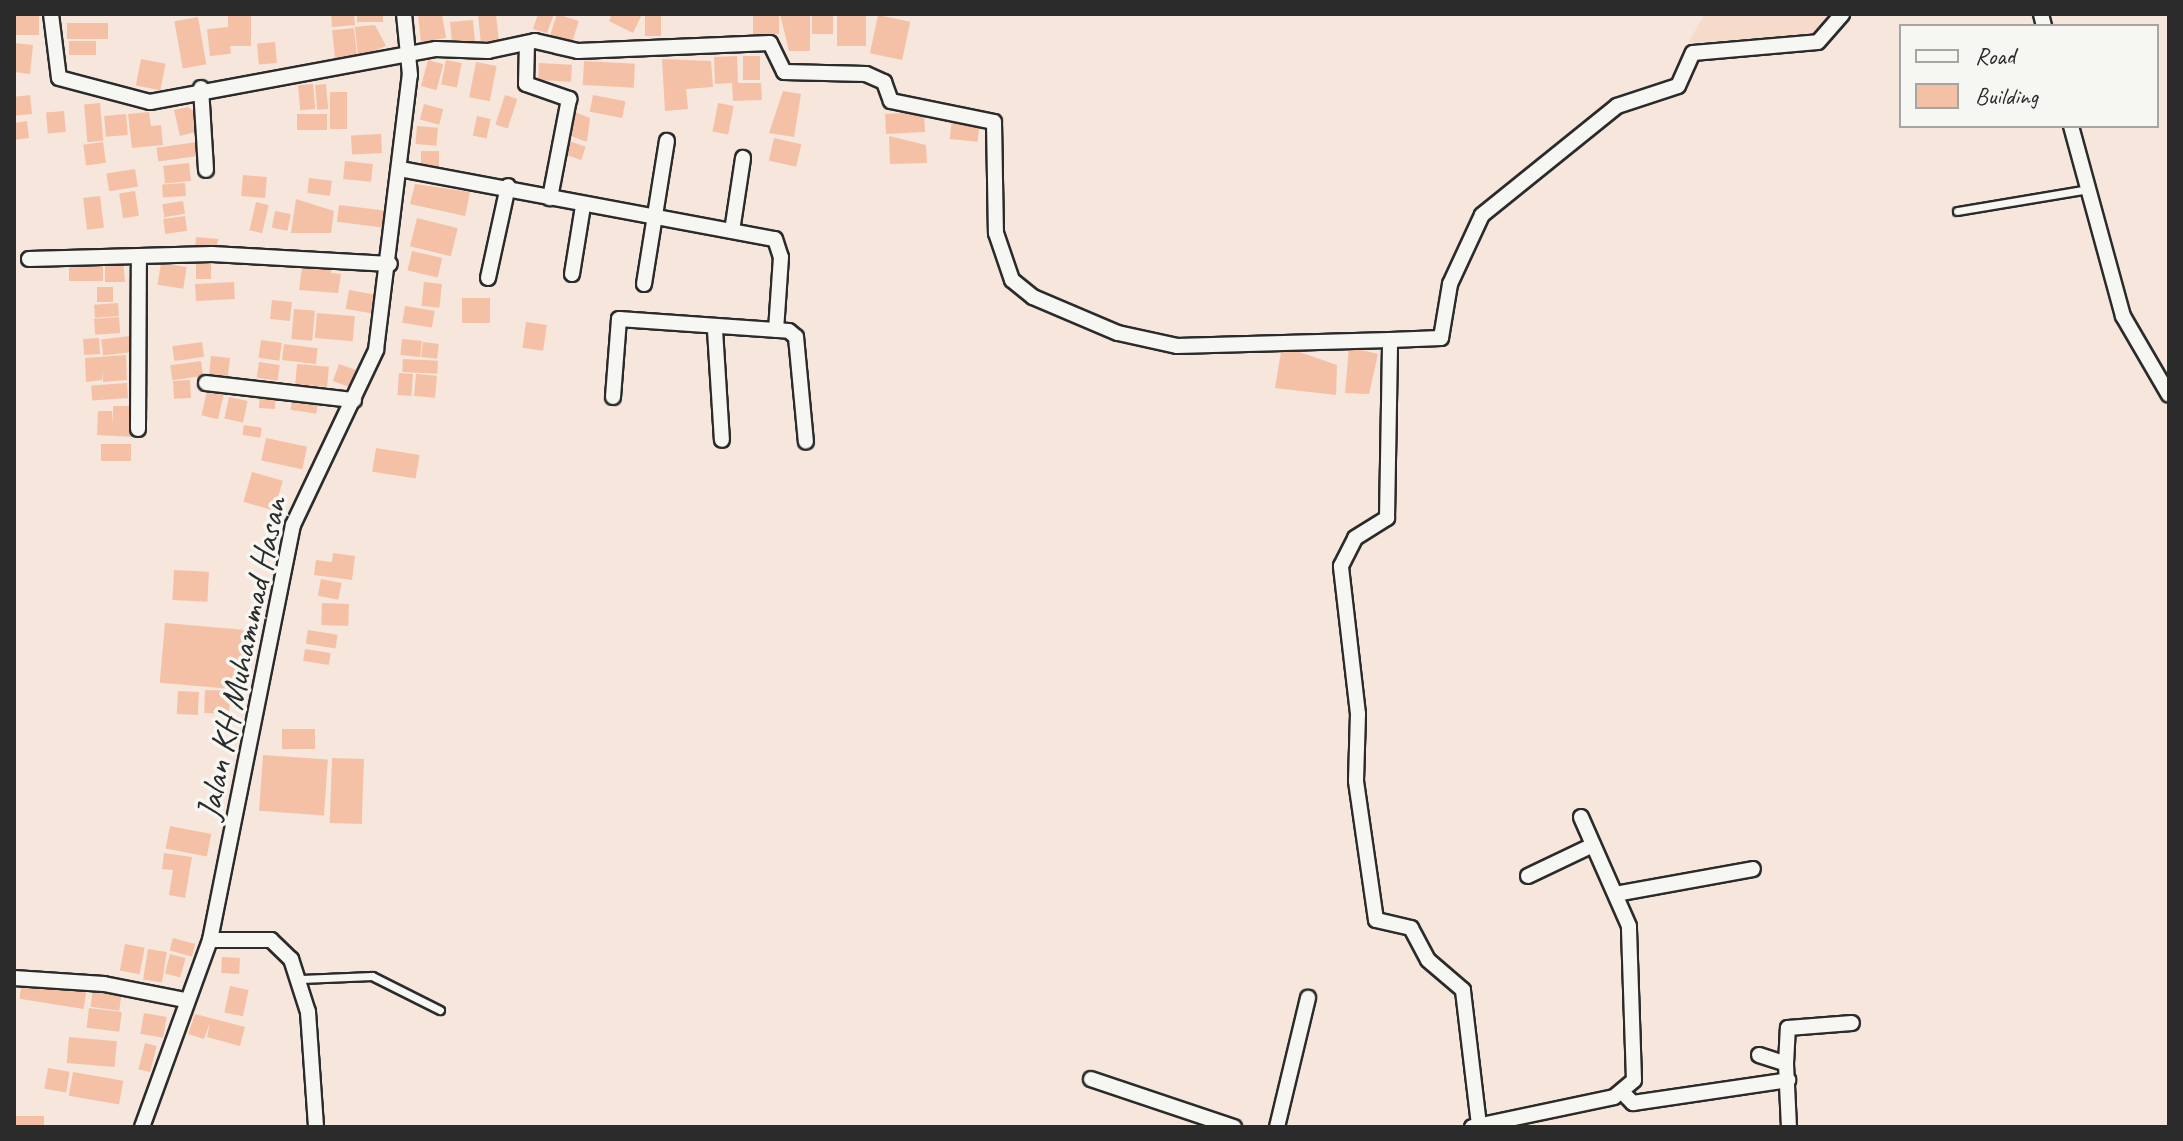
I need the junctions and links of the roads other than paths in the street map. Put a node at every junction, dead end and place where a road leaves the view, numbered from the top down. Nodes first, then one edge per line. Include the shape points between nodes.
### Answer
1 (51, 14) edge
2 (404, 14) edge
3 (1842, 14) edge
4 (527, 43) junction
5 (410, 55) junction
6 (201, 88) junction
7 (2072, 128) edge
8 (667, 141) dead end
9 (743, 158) dead end
10 (400, 169) junction
11 (206, 170) dead end
12 (508, 186) junction
13 (2088, 189) junction
14 (550, 198) junction
15 (583, 206) junction
16 (1957, 211) dead end
17 (652, 217) junction
18 (732, 231) junction
19 (139, 257) junction
20 (29, 259) dead end
21 (390, 264) junction
22 (572, 274) dead end
23 (488, 278) dead end
24 (644, 284) dead end
25 (715, 330) junction
26 (776, 330) junction
27 (1390, 340) junction
28 (206, 383) dead end
29 (2169, 395) edge
30 (613, 397) dead end
31 (354, 400) junction
32 (138, 429) dead end
33 (722, 440) dead end
34 (806, 442) dead end
35 (1581, 817) dead end
36 (1593, 845) junction
37 (1753, 869) dead end
38 (1528, 876) dead end
39 (1621, 893) junction
40 (210, 940) junction
41 (14, 978) edge
42 (301, 979) junction
43 (1308, 998) dead end
44 (185, 1000) junction
45 (440, 1010) dead end
46 (1852, 1023) dead end
47 (1759, 1055) dead end
48 (1786, 1064) junction
49 (1091, 1079) dead end
50 (1788, 1080) junction
51 (1624, 1094) junction
52 (1475, 1126) edge
53 (142, 1127) edge
54 (316, 1127) edge
55 (1234, 1127) edge
56 (1277, 1127) edge
57 (1789, 1127) edge

1 - 6 street via 53,66 66,83 150,102
2 - 5 street, Jalan KH Muhammad Hasan
3 - 27 street via 1818,42 1693,53 1678,86 1617,106 1482,215 1450,284 1441,338
4 - 5 street
4 - 14 street via 526,84 569,99
4 - 27 street via 578,51 765,42 774,46 784,72 866,74 884,82 891,101 988,118 999,132 996,233 1012,280 1118,333 1177,346
5 - 6 street
5 - 10 street, Jalan KH Muhammad Hasan
6 - 11 street
7 - 13 street
8 - 17 street
9 - 18 street
10 - 12 street
10 - 21 street, Jalan KH Muhammad Hasan
12 - 14 street
12 - 23 street
13 - 16 lane
13 - 29 street via 2126,325
14 - 15 street
15 - 17 street
15 - 22 street
17 - 18 street
17 - 24 street
18 - 26 street via 779,244
19 - 20 street
19 - 21 street
19 - 32 street
21 - 31 street, Jalan KH Muhammad Hasan via 376,350
25 - 26 street
25 - 30 street via 619,319
25 - 33 street
26 - 34 street via 796,337
27 - 52 street via 1387,518 1355,538 1341,566 1358,714 1356,781 1376,920 1411,928 1428,960 1463,990
28 - 31 street
31 - 40 street, Jalan KH Muhammad Hasan via 293,525
35 - 36 street
36 - 38 street
36 - 39 street
37 - 39 street
39 - 51 street via 1634,976 1635,1071
40 - 42 street via 271,940 286,950
40 - 44 street, Jalan KH Muhammad Hasan
41 - 44 street via 104,984
42 - 45 lane via 372,976
42 - 54 street
43 - 56 street
44 - 53 street, Jalan KH Muhammad Hasan
46 - 48 street via 1788,1028
47 - 48 street
48 - 50 street
49 - 55 street
50 - 51 street via 1633,1103
50 - 57 street
51 - 52 street

